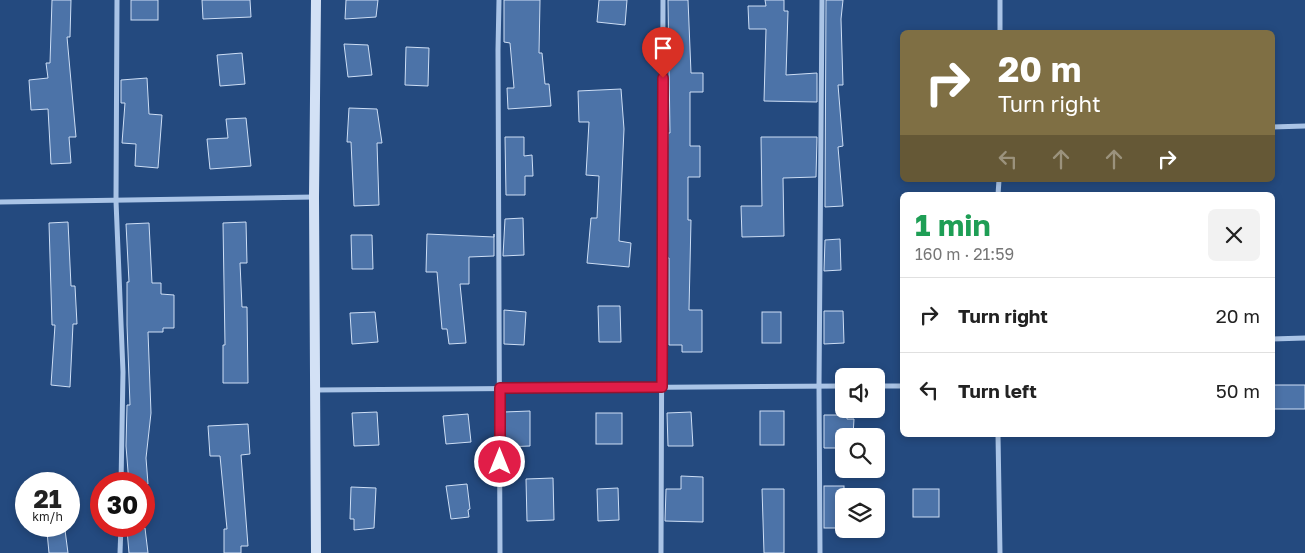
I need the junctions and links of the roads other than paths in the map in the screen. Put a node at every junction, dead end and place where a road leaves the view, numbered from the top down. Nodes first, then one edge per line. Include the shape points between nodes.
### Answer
1 (117, 0) edge
2 (316, 0) edge
3 (500, 0) edge
4 (663, 0) edge
5 (822, 0) edge
6 (1000, 0) edge
7 (1000, 30) edge
8 (1305, 126) edge
9 (1275, 127) edge
10 (314, 197) junction
11 (116, 201) junction
12 (0, 202) edge
13 (1305, 338) edge
14 (1275, 339) edge
15 (819, 386) junction
16 (835, 386) edge
17 (885, 386) edge
18 (900, 386) edge
19 (662, 387) junction
20 (500, 388) junction
21 (316, 390) junction
22 (998, 437) edge
23 (121, 472) edge
24 (121, 537) edge
25 (120, 553) edge
26 (316, 553) edge
27 (500, 553) edge
28 (661, 553) edge
29 (820, 553) edge
30 (1000, 553) edge

1 - 11 street
2 - 10 street
3 - 20 street
4 - 19 street
5 - 15 street
6 - 7 street
8 - 9 street
10 - 11 street
10 - 21 street
11 - 12 street
11 - 23 street via 122,372
13 - 14 street
15 - 16 street
15 - 19 street
15 - 29 street
17 - 18 street
19 - 20 street
19 - 28 street
20 - 21 street
20 - 27 street
21 - 26 street
22 - 30 street
24 - 25 street

